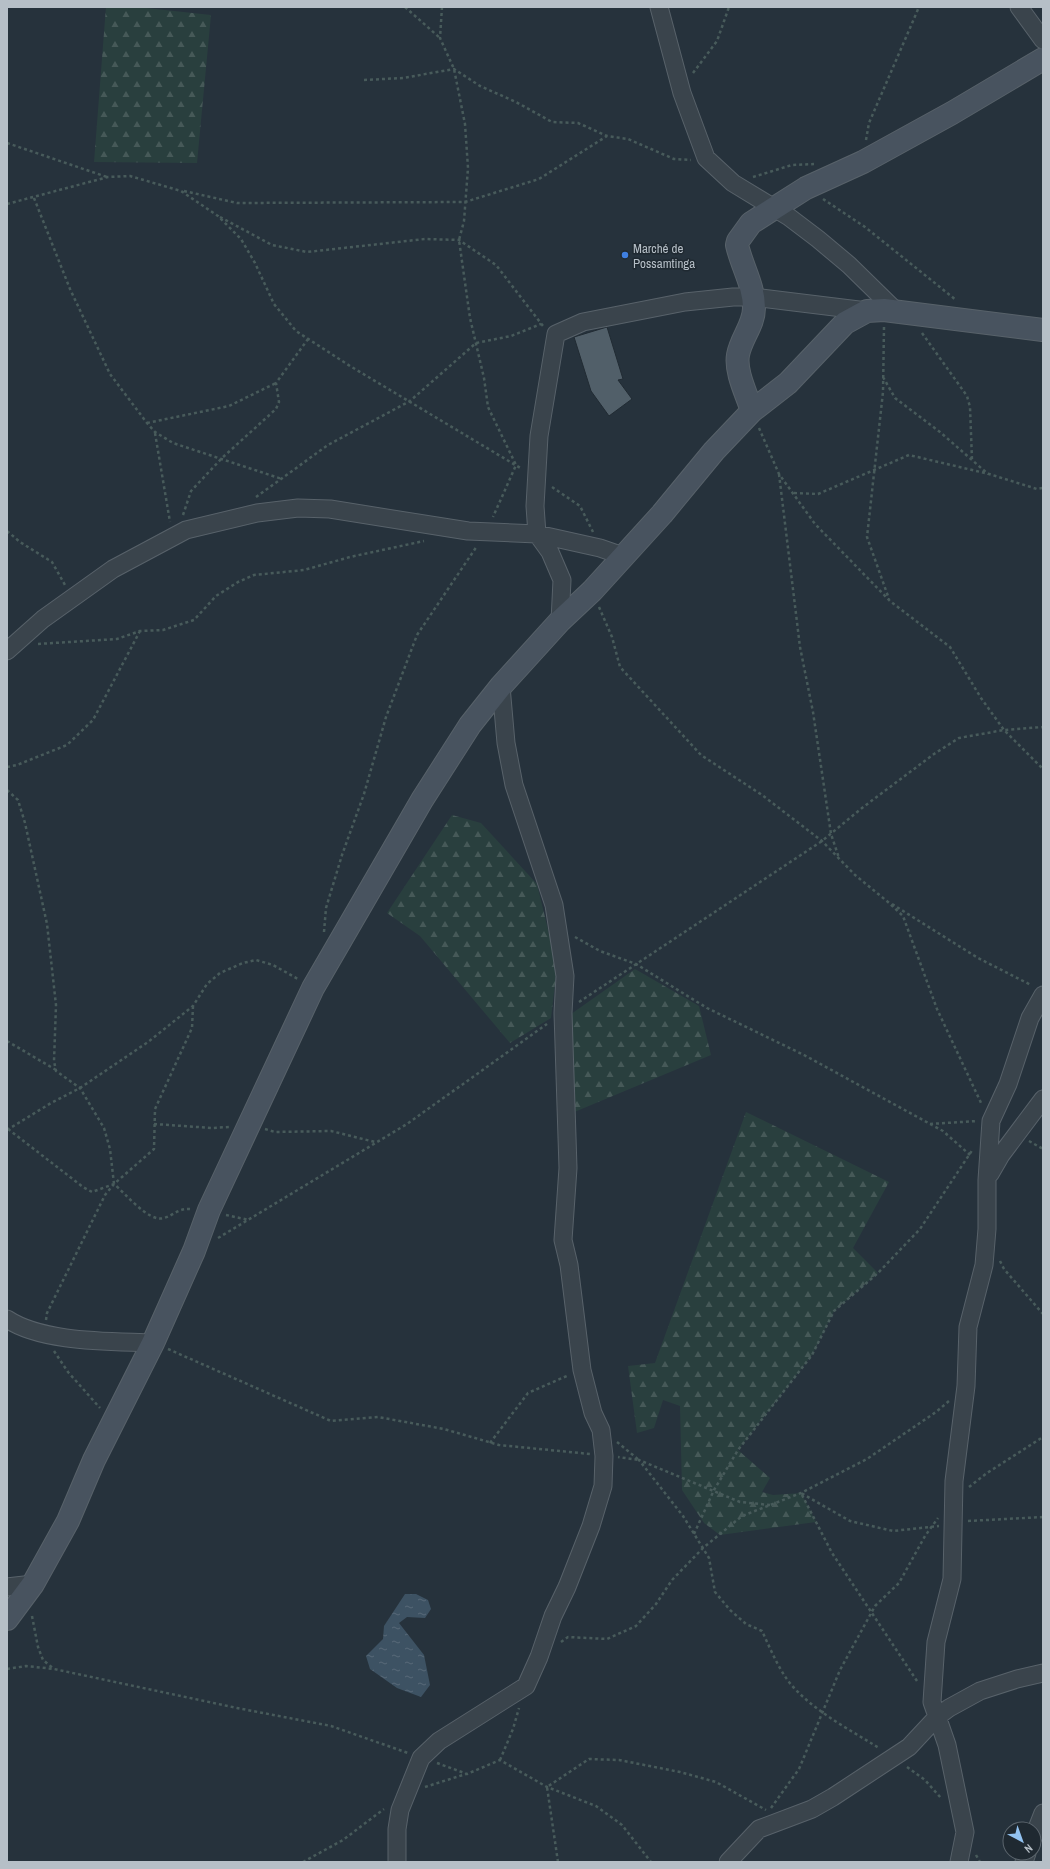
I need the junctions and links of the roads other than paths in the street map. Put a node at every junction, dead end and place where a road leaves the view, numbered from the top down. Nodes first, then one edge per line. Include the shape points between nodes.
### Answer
1 (659, 7) edge
2 (1019, 7) edge
3 (1043, 40) edge
4 (1043, 59) edge
5 (774, 208) junction
6 (753, 297) junction
7 (889, 311) junction
8 (1043, 330) edge
9 (752, 412) junction
10 (537, 534) junction
11 (623, 556) junction
12 (560, 621) junction
13 (11, 648) edge
14 (501, 686) junction
15 (1040, 991) edge
16 (1043, 1099) edge
17 (987, 1180) junction
18 (7, 1319) edge
19 (153, 1343) junction
20 (33, 1584) junction
21 (7, 1587) edge
22 (7, 1619) edge
23 (1043, 1673) edge
24 (935, 1709) junction
25 (397, 1862) edge
26 (728, 1862) edge
27 (959, 1862) edge

1 - 5 street via 682,93 706,158 733,183
2 - 3 street
4 - 5 street via 952,113 863,162 806,188
5 - 6 street via 751,224 738,241
5 - 7 street via 849,265
6 - 7 street
6 - 9 street via 752,323 738,355 738,366
6 - 10 street via 685,302 583,322 556,334 538,436 535,477
7 - 8 street
7 - 9 street via 845,323 788,383
9 - 11 street via 714,451
10 - 11 street via 600,548
10 - 12 street via 550,552 562,580
10 - 13 street via 486,532 330,509 298,508 202,524 113,569 43,619
11 - 12 street via 592,591
12 - 14 street
14 - 19 street via 470,725 422,800 313,988 209,1210 194,1251
14 - 25 street via 506,743 514,785 554,904 565,976 563,1013 568,1168 563,1240 569,1265 582,1370 593,1413 601,1430 604,1456 602,1486 591,1526 526,1686 439,1741 421,1758 400,1810
15 - 17 street via 1008,1084 990,1122
16 - 17 street via 1001,1155
17 - 24 street via 984,1258 968,1327 966,1386 954,1499 952,1579 936,1642
18 - 19 street via 43,1334 90,1340
19 - 20 street via 94,1460 68,1521
20 - 21 street
20 - 22 street
23 - 24 street via 980,1691
24 - 26 street via 909,1747 812,1809 759,1830
24 - 27 street via 949,1752 965,1832

